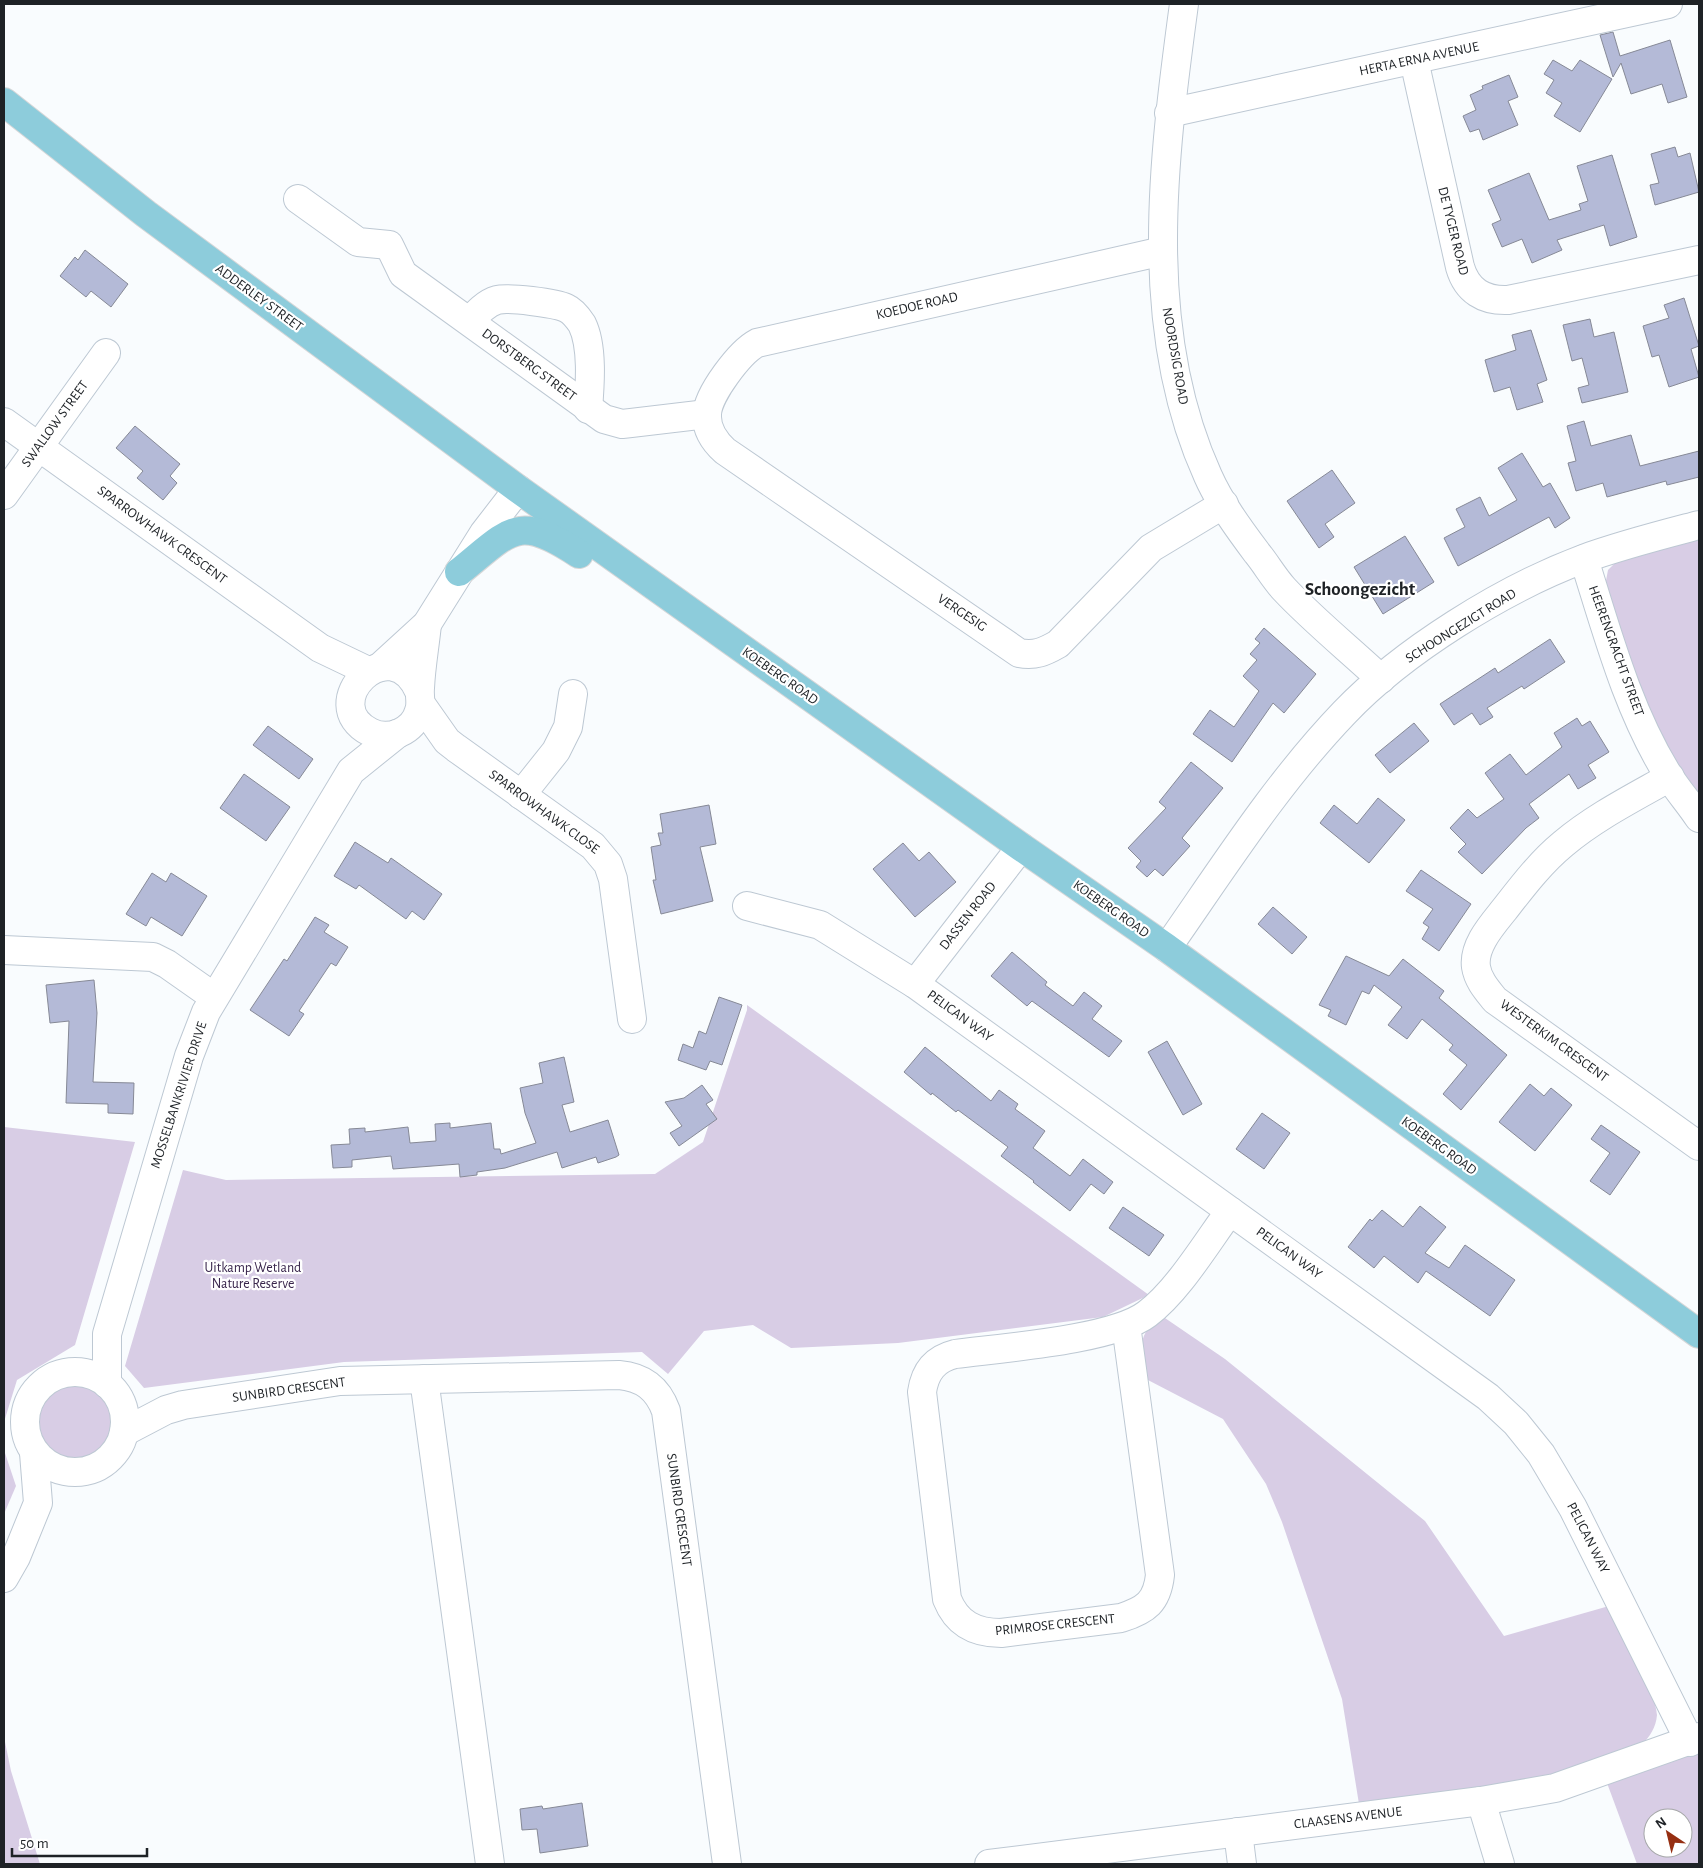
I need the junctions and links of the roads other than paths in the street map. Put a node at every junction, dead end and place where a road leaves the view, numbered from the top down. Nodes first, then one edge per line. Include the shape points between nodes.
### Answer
1 (1184, 4) edge
2 (1668, 4) edge
3 (1414, 60) junction
4 (4, 102) edge
5 (1169, 113) junction
6 (298, 200) dead end
7 (1163, 251) junction
8 (1699, 260) edge
9 (470, 321) junction
10 (106, 353) dead end
11 (588, 409) junction
12 (707, 414) junction
13 (4, 422) edge
14 (38, 446) junction
15 (518, 489) junction
16 (4, 495) edge
17 (1224, 504) junction
18 (1699, 525) edge
19 (1584, 558) junction
20 (459, 572) junction
21 (667, 597) junction
22 (427, 624) junction
23 (320, 648) junction
24 (374, 669) junction
25 (1381, 679) junction
26 (573, 694) dead end
27 (420, 697) junction
28 (353, 708) junction
29 (402, 732) junction
30 (447, 741) junction
31 (351, 771) junction
32 (1670, 777) junction
33 (521, 795) junction
34 (1699, 818) edge
35 (1021, 847) junction
36 (747, 906) dead end
37 (1167, 948) junction
38 (4, 950) edge
39 (915, 984) junction
40 (214, 997) junction
41 (632, 1019) dead end
42 (1699, 1146) edge
43 (1230, 1211) junction
44 (1126, 1325) junction
45 (107, 1334) junction
46 (1699, 1334) edge
47 (75, 1372) junction
48 (424, 1379) junction
49 (112, 1390) junction
50 (183, 1405) junction
51 (124, 1432) junction
52 (34, 1452) junction
53 (80, 1472) junction
54 (38, 1502) junction
55 (4, 1578) edge
56 (1695, 1739) edge
57 (1481, 1801) junction
58 (1238, 1832) junction
59 (490, 1864) edge
60 (727, 1864) edge
61 (989, 1864) edge
62 (1242, 1864) edge
63 (1500, 1864) edge

1 - 5 street, NOORDSIG ROAD
2 - 3 street, HERTA ERNA AVENUE
3 - 5 street, HERTA ERNA AVENUE
3 - 8 street, DE TYGER ROAD via 1460,267 1469,286 1480,295 1508,300
4 - 15 main road, ADDERLEY STREET via 146,214
5 - 7 street, NOORDSIG ROAD
6 - 9 street, DORSTBERG STREET via 358,242 389,245 403,274
7 - 12 street, KOEDOE ROAD via 765,340 740,355 713,397
7 - 17 street, NOORDSIG ROAD via 1166,324 1180,400 1208,477
9 - 11 street, DORSTBERG STREET
9 - 11 street, DORSTBERG STREET via 488,304 503,299 559,306 572,312 583,327 588,353
10 - 14 street, SWALLOW STREET
11 - 12 street, DORSTBERG STREET via 604,419 622,424
12 - 17 street, VERGESIG via 711,434 725,450 1020,653 1030,655 1058,644 1151,548
13 - 14 street, SPARROWHAWK CRESCENT
14 - 16 street, SWALLOW STREET
14 - 23 street, SPARROWHAWK CRESCENT
15 - 20 street, MOSSELBANKRIVIER DRIVE
15 - 21 main road, KOEBERG ROAD
17 - 25 street, NOORDSIG ROAD via 1283,588
18 - 19 street, SCHOONGEZIGT ROAD
19 - 25 street, SCHOONGEZIGT ROAD via 1540,577 1478,612 1430,642
19 - 32 street, HEERENGRACHT STREET via 1626,686
20 - 21 main road via 497,540 511,533 533,530 552,536 644,597 652,600
20 - 22 street, MOSSELBANKRIVIER DRIVE
21 - 35 main road, KOEBERG ROAD
22 - 24 street, MOSSELBANKRIVIER DRIVE
22 - 27 street, MOSSELBANKRIVIER DRIVE
23 - 24 street, SPARROWHAWK CRESCENT
23 - 28 street, SPARROWHAWK CRESCENT
24 - 27 street via 389,666 411,676
24 - 28 street, MOSSELBANKRIVIER DRIVE via 358,680
25 - 37 street, SCHOONGEZIGT ROAD via 1344,713 1258,817
26 - 33 street via 568,726 556,750
27 - 29 street, MOSSELBANKRIVIER DRIVE via 416,718
27 - 30 street, SPARROWHAWK CLOSE
28 - 29 street via 359,724 372,733 389,736
28 - 31 street, MOSSELBANKRIVIER DRIVE
29 - 30 street, SPARROWHAWK CLOSE
29 - 31 street, MOSSELBANKRIVIER DRIVE
30 - 33 street, SPARROWHAWK CLOSE
31 - 40 street, MOSSELBANKRIVIER DRIVE
32 - 34 street, HEERENGRACHT STREET
32 - 42 street, WESTERKIM CRESCENT via 1607,812 1563,844 1533,874 1485,936 1476,965 1479,977 1495,1000
33 - 41 street, SPARROWHAWK CLOSE via 592,846 608,864 613,879
35 - 37 main road, KOEBERG ROAD
35 - 39 street, DASSEN ROAD
36 - 39 street, PELICAN WAY via 820,925
37 - 46 main road, KOEBERG ROAD
38 - 40 street via 153,957
39 - 43 street, PELICAN WAY
40 - 45 street, MOSSELBANKRIVIER DRIVE via 189,1056
43 - 44 street, PRIMROSE CRESCENT via 1164,1300 1146,1315
43 - 56 street, PELICAN WAY via 1481,1391 1516,1423 1541,1454 1573,1508
44 - 44 street, PRIMROSE CRESCENT via 1069,1338 955,1354 937,1362 926,1376 922,1392 947,1598 952,1611 966,1625 982,1633 1001,1633 1121,1618 1144,1608 1158,1591 1160,1575
45 - 47 street, MOSSELBANKRIVIER DRIVE via 94,1354
45 - 49 street, MOSSELBANKRIVIER DRIVE
47 - 49 street via 92,1375
47 - 52 street, MOSSELBANKRIVIER DRIVE via 54,1377 36,1390 26,1410 26,1432
48 - 50 street, SUNBIRD CRESCENT via 340,1381
48 - 59 street
48 - 60 street, SUNBIRD CRESCENT via 619,1375 650,1386 662,1402 666,1411
49 - 50 street, SUNBIRD CRESCENT via 135,1400
49 - 51 street, MOSSELBANKRIVIER DRIVE via 124,1411
50 - 51 street, SUNBIRD CRESCENT via 166,1410
51 - 53 street, MOSSELBANKRIVIER DRIVE via 116,1452 100,1466
52 - 53 street via 54,1468
52 - 54 street, MOSSELBANKRIVIER DRIVE
53 - 54 street, MOSSELBANKRIVIER DRIVE
54 - 55 street, MOSSELBANKRIVIER DRIVE
56 - 57 street, CLAASENS AVENUE via 1555,1788
57 - 58 street, CLAASENS AVENUE
57 - 63 street
58 - 61 street, CLAASENS AVENUE
58 - 62 street

